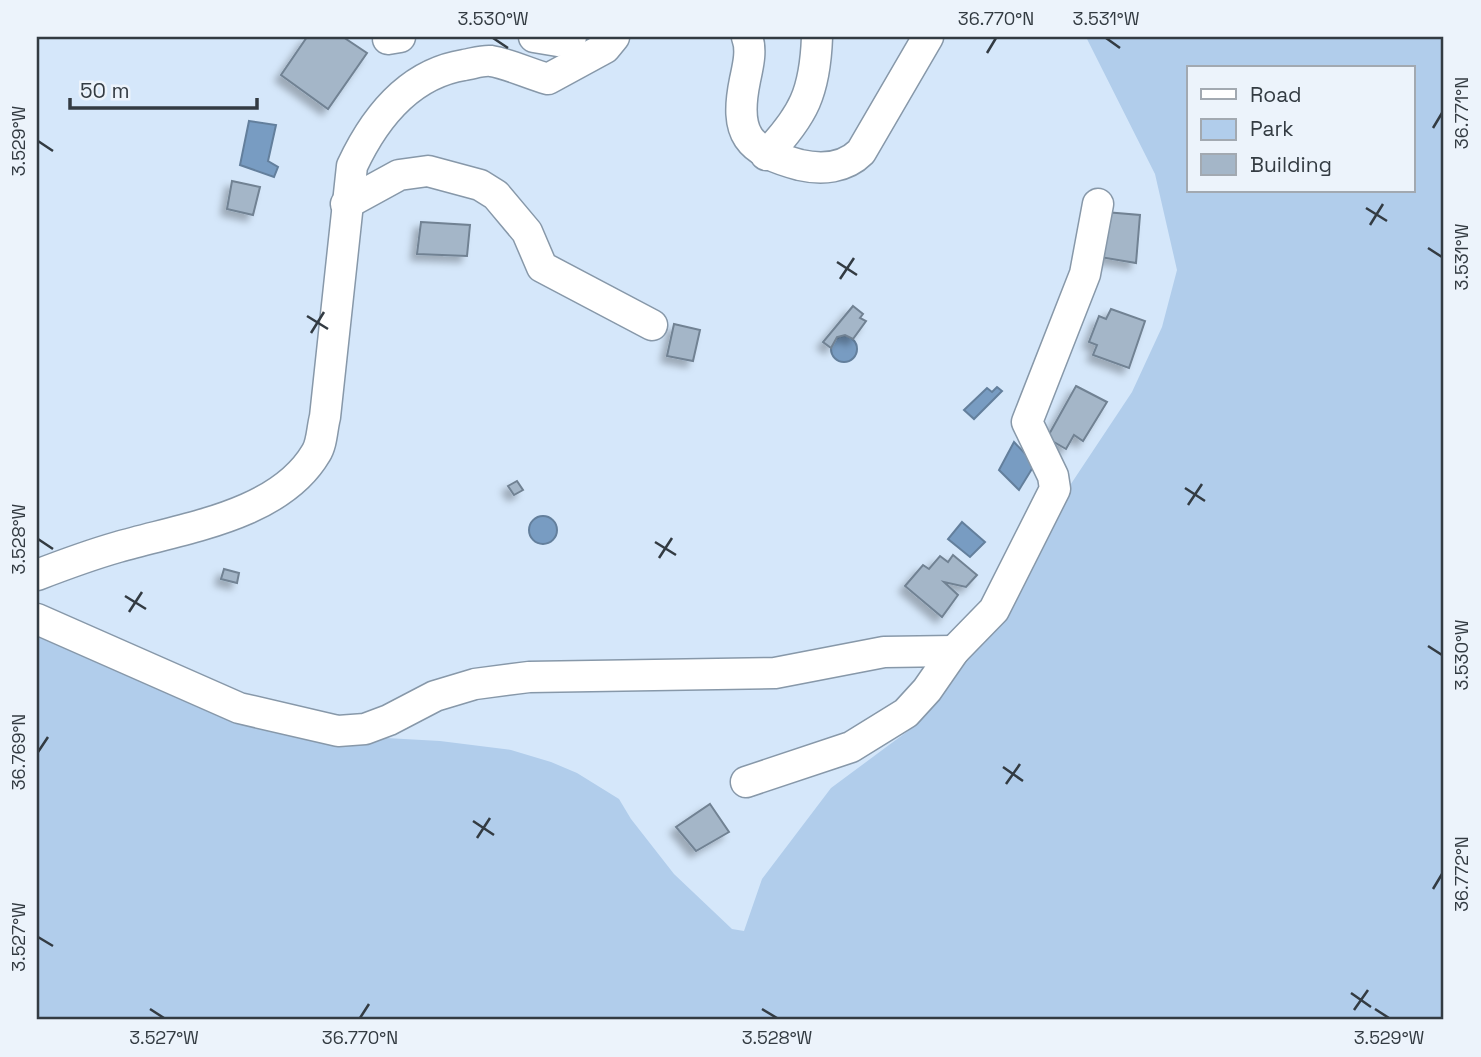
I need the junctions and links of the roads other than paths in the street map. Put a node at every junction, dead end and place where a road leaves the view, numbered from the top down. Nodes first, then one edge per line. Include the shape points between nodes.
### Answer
1 (534, 37) edge
2 (571, 37) edge
3 (614, 37) edge
4 (747, 37) edge
5 (817, 37) edge
6 (928, 37) edge
7 (766, 155) junction
8 (346, 204) junction
9 (1098, 204) dead end
10 (652, 325) dead end
11 (37, 575) edge
12 (37, 619) edge
13 (954, 650) junction
14 (746, 782) dead end

1 - 2 street via 558,41
3 - 8 street via 605,48 548,79 489,61 448,68 421,81 396,100 367,135 352,166
4 - 7 street via 750,44 740,121 748,138
5 - 7 street via 810,93 801,114
6 - 7 street via 876,130 851,161 812,168
8 - 10 street via 399,175 428,171 480,185 496,195 519,221 542,267
8 - 11 street via 325,417 318,451 297,478 269,499 229,515
9 - 13 street via 1084,274 1027,422 1055,489 994,610
12 - 13 street via 239,708 338,731 365,729 435,696 475,684 528,677 775,673 884,652
13 - 14 street via 906,713 872,736

